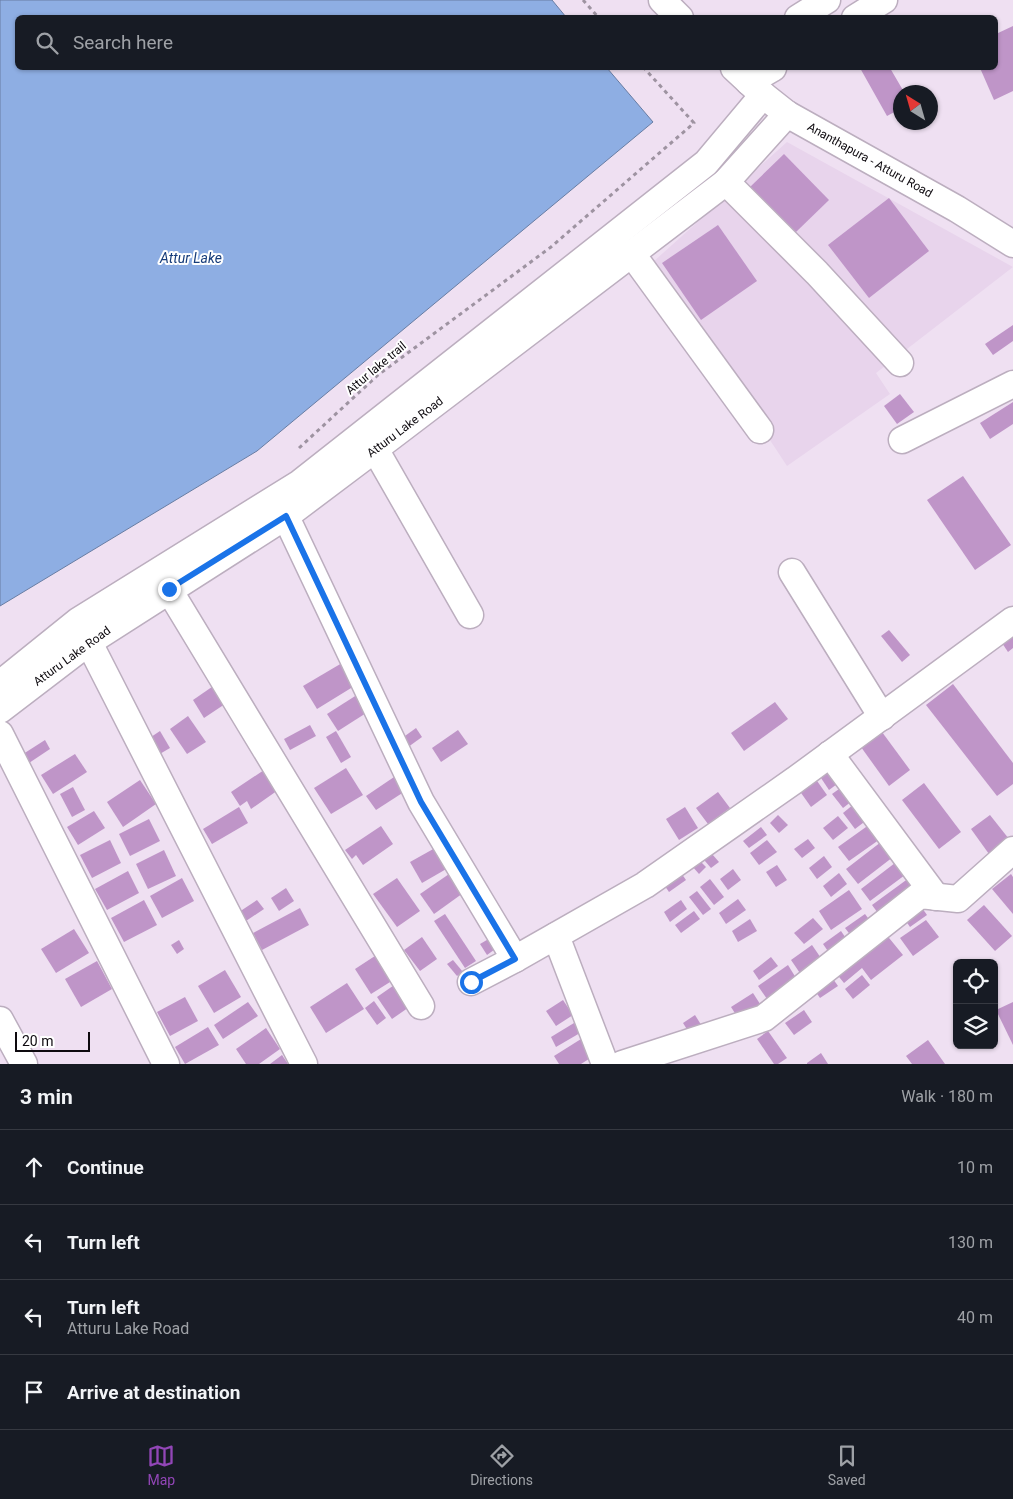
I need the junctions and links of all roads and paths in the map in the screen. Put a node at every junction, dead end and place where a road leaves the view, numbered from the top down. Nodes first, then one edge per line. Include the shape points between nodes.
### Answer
1 (583, 0) edge
2 (662, 0) edge
3 (827, 0) edge
4 (884, 0) edge
5 (596, 15) edge
6 (677, 15) edge
7 (803, 15) edge
8 (860, 15) edge
9 (646, 70) edge
10 (770, 70) edge
11 (749, 82) edge
12 (787, 114) junction
13 (726, 182) junction
14 (1013, 244) edge
15 (632, 254) junction
16 (900, 363) dead end
17 (1013, 384) edge
18 (760, 430) dead end
19 (902, 440) dead end
20 (370, 441) junction
21 (294, 453) dead end
22 (281, 507) junction
23 (792, 572) dead end
24 (164, 581) junction
25 (470, 614) dead end
26 (1013, 620) edge
27 (84, 632) junction
28 (0, 684) edge
29 (0, 710) edge
30 (882, 716) junction
31 (0, 734) edge
32 (830, 754) junction
33 (1013, 850) edge
34 (936, 896) junction
35 (556, 936) junction
36 (515, 959) junction
37 (471, 982) dead end
38 (421, 1006) dead end
39 (0, 1020) edge
40 (24, 1064) edge
41 (166, 1064) edge
42 (304, 1064) edge
43 (604, 1064) edge
44 (622, 1064) edge

1 - 5 path
2 - 6 street
3 - 7 street
4 - 8 street
9 - 21 path, Attur lake trail via 694,123 551,247 378,375
10 - 11 street, Atturu Lake Road
11 - 12 street, Ananthapura - Atturu Road
11 - 20 street, Atturu Lake Road via 706,163
12 - 13 street, Atturu Lake Road
12 - 14 street, Ananthapura - Atturu Road
13 - 15 street, Atturu Lake Road
13 - 16 street via 817,273
15 - 18 street
15 - 20 street, Atturu Lake Road
17 - 19 street
20 - 22 street, Atturu Lake Road
20 - 25 street
22 - 24 street, Atturu Lake Road
22 - 36 street via 421,802
23 - 30 street
24 - 27 street, Atturu Lake Road
24 - 38 street
26 - 30 street
27 - 28 street, Atturu Lake Road
27 - 29 street, Atturu Lake Road
27 - 42 street
30 - 32 street
31 - 41 street
32 - 34 street
32 - 35 street via 645,885
33 - 34 street via 958,899
34 - 44 street via 920,895 764,1018
35 - 36 street
35 - 43 street
36 - 37 street
39 - 40 street

